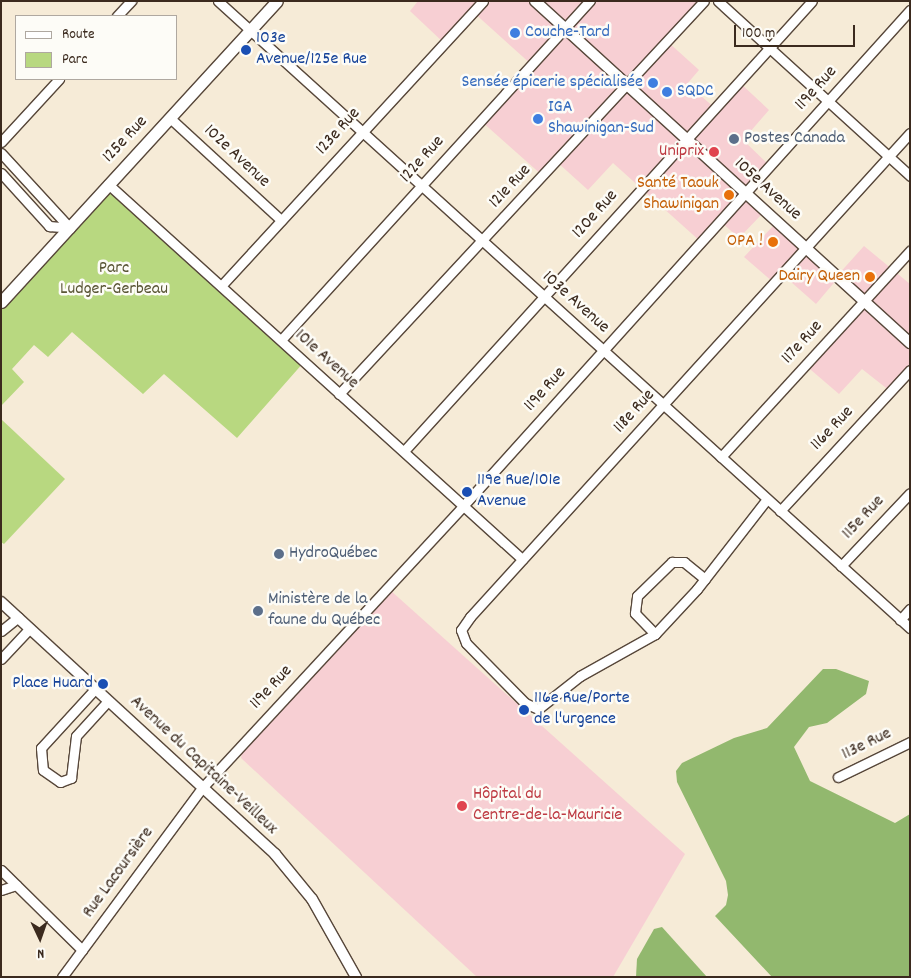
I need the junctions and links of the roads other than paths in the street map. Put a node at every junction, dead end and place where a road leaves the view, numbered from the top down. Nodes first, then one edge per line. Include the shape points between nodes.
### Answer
1 (131, 1) edge
2 (218, 1) edge
3 (277, 1) edge
4 (483, 1) edge
5 (535, 1) edge
6 (590, 1) edge
7 (704, 1) edge
8 (718, 1) edge
9 (812, 1) edge
10 (910, 10) edge
11 (118, 15) edge
12 (565, 28) junction
13 (250, 30) junction
14 (770, 48) junction
15 (58, 80) edge
16 (628, 86) junction
17 (828, 102) junction
18 (170, 118) junction
19 (362, 131) junction
20 (910, 133) edge
21 (687, 140) junction
22 (1, 142) edge
23 (1, 153) edge
24 (888, 157) junction
25 (1, 173) edge
26 (910, 176) edge
27 (108, 184) junction
28 (422, 186) junction
29 (745, 193) junction
30 (281, 220) junction
31 (70, 228) junction
32 (483, 241) junction
33 (806, 248) junction
34 (910, 251) edge
35 (221, 286) junction
36 (544, 297) junction
37 (864, 301) junction
38 (1, 302) edge
39 (280, 340) junction
40 (910, 343) edge
41 (604, 350) junction
42 (910, 370) edge
43 (339, 394) junction
44 (663, 405) junction
45 (404, 452) junction
46 (721, 457) junction
47 (910, 493) edge
48 (767, 499) junction
49 (463, 506) junction
50 (780, 511) junction
51 (522, 559) junction
52 (841, 566) junction
53 (705, 579) junction
54 (1, 602) edge
55 (910, 609) edge
56 (18, 617) junction
57 (900, 620) junction
58 (30, 628) junction
59 (910, 628) edge
60 (1, 631) edge
61 (655, 634) junction
62 (1, 660) edge
63 (95, 689) junction
64 (108, 701) junction
65 (910, 742) edge
66 (838, 776) dead end
67 (202, 788) junction
68 (1, 870) edge
69 (16, 886) junction
70 (1, 890) edge
71 (82, 950) junction
72 (62, 977) edge
73 (356, 977) edge

1 - 11 street
2 - 13 street, 103e Avenue
3 - 13 main road, 125e Rue
4 - 19 street, 123e Rue
5 - 12 street, 105e Avenue
6 - 12 street, 122e Rue
7 - 16 street, 121e Rue
8 - 14 street
9 - 14 street, 120e Rue
10 - 17 street, 119e Rue
12 - 16 street, 105e Avenue
12 - 28 street, 122e Rue
13 - 18 main road, 125e Rue
13 - 19 street, 103e Avenue
14 - 17 street
14 - 21 street, 120e Rue
15 - 22 street
16 - 21 street, 105e Avenue
16 - 32 street, 121e Rue
17 - 24 street
17 - 29 street, 119e Rue
18 - 27 main road, 125e Rue
18 - 30 street, 102e Avenue
19 - 28 street, 103e Avenue
19 - 30 street, 123e Rue
20 - 24 street, 118e Rue
21 - 29 street, 105e Avenue
21 - 36 street, 120e Rue
23 - 31 street
24 - 26 street
24 - 33 street, 118e Rue
25 - 31 street via 49,226
27 - 31 main road, 125e Rue
27 - 35 street, 101e Avenue
28 - 32 street, 103e Avenue
28 - 39 street, 122e Rue
29 - 33 street, 105e Avenue
29 - 41 street, 119e Rue
30 - 35 street, 123e Rue
31 - 38 main road, 125e Rue
32 - 36 street, 103e Avenue
32 - 43 street, 121e Rue
33 - 37 street, 105e Avenue
33 - 44 street, 118e Rue
34 - 37 street, 117e Rue
35 - 39 street, 101e Avenue
36 - 41 street, 103e Avenue
36 - 45 street, 120e Rue
37 - 40 street, 105e Avenue
37 - 46 street, 117e Rue
39 - 43 street, 101e Avenue
41 - 44 street, 103e Avenue
41 - 49 street, 119e Rue
42 - 50 street, 116e Rue
43 - 45 street, 101e Avenue
44 - 46 street, 103e Avenue
44 - 51 street, 118e Rue
45 - 49 street, 101e Avenue
46 - 48 street, 103e Avenue
47 - 52 street, 115e Rue
48 - 50 street, 103e Avenue
48 - 53 street
49 - 51 street, 101e Avenue
49 - 67 street, 119e Rue
50 - 52 street, 103e Avenue
51 - 61 street, 118e Rue via 461,630 466,643 525,703 538,709 580,676
52 - 57 street, 103e Avenue
53 - 61 street
53 - 61 street via 684,562 672,562 637,596 635,613
54 - 56 street, Avenue du Capitaine-Veilleux
55 - 57 street
56 - 58 street, Avenue du Capitaine-Veilleux
56 - 60 street
57 - 59 street, 103e Avenue
58 - 62 street
58 - 63 street, Avenue du Capitaine-Veilleux
63 - 64 street, Avenue du Capitaine-Veilleux
63 - 64 street via 41,748 43,770 60,782 71,778 76,736
64 - 67 street, Avenue du Capitaine-Veilleux
65 - 66 street, 113e Rue
67 - 71 street, Rue Lacoursière
67 - 73 street, Avenue du Capitaine-Veilleux via 274,854 312,899
68 - 69 street
69 - 70 street
69 - 71 street
71 - 72 street, Rue Lacoursière

